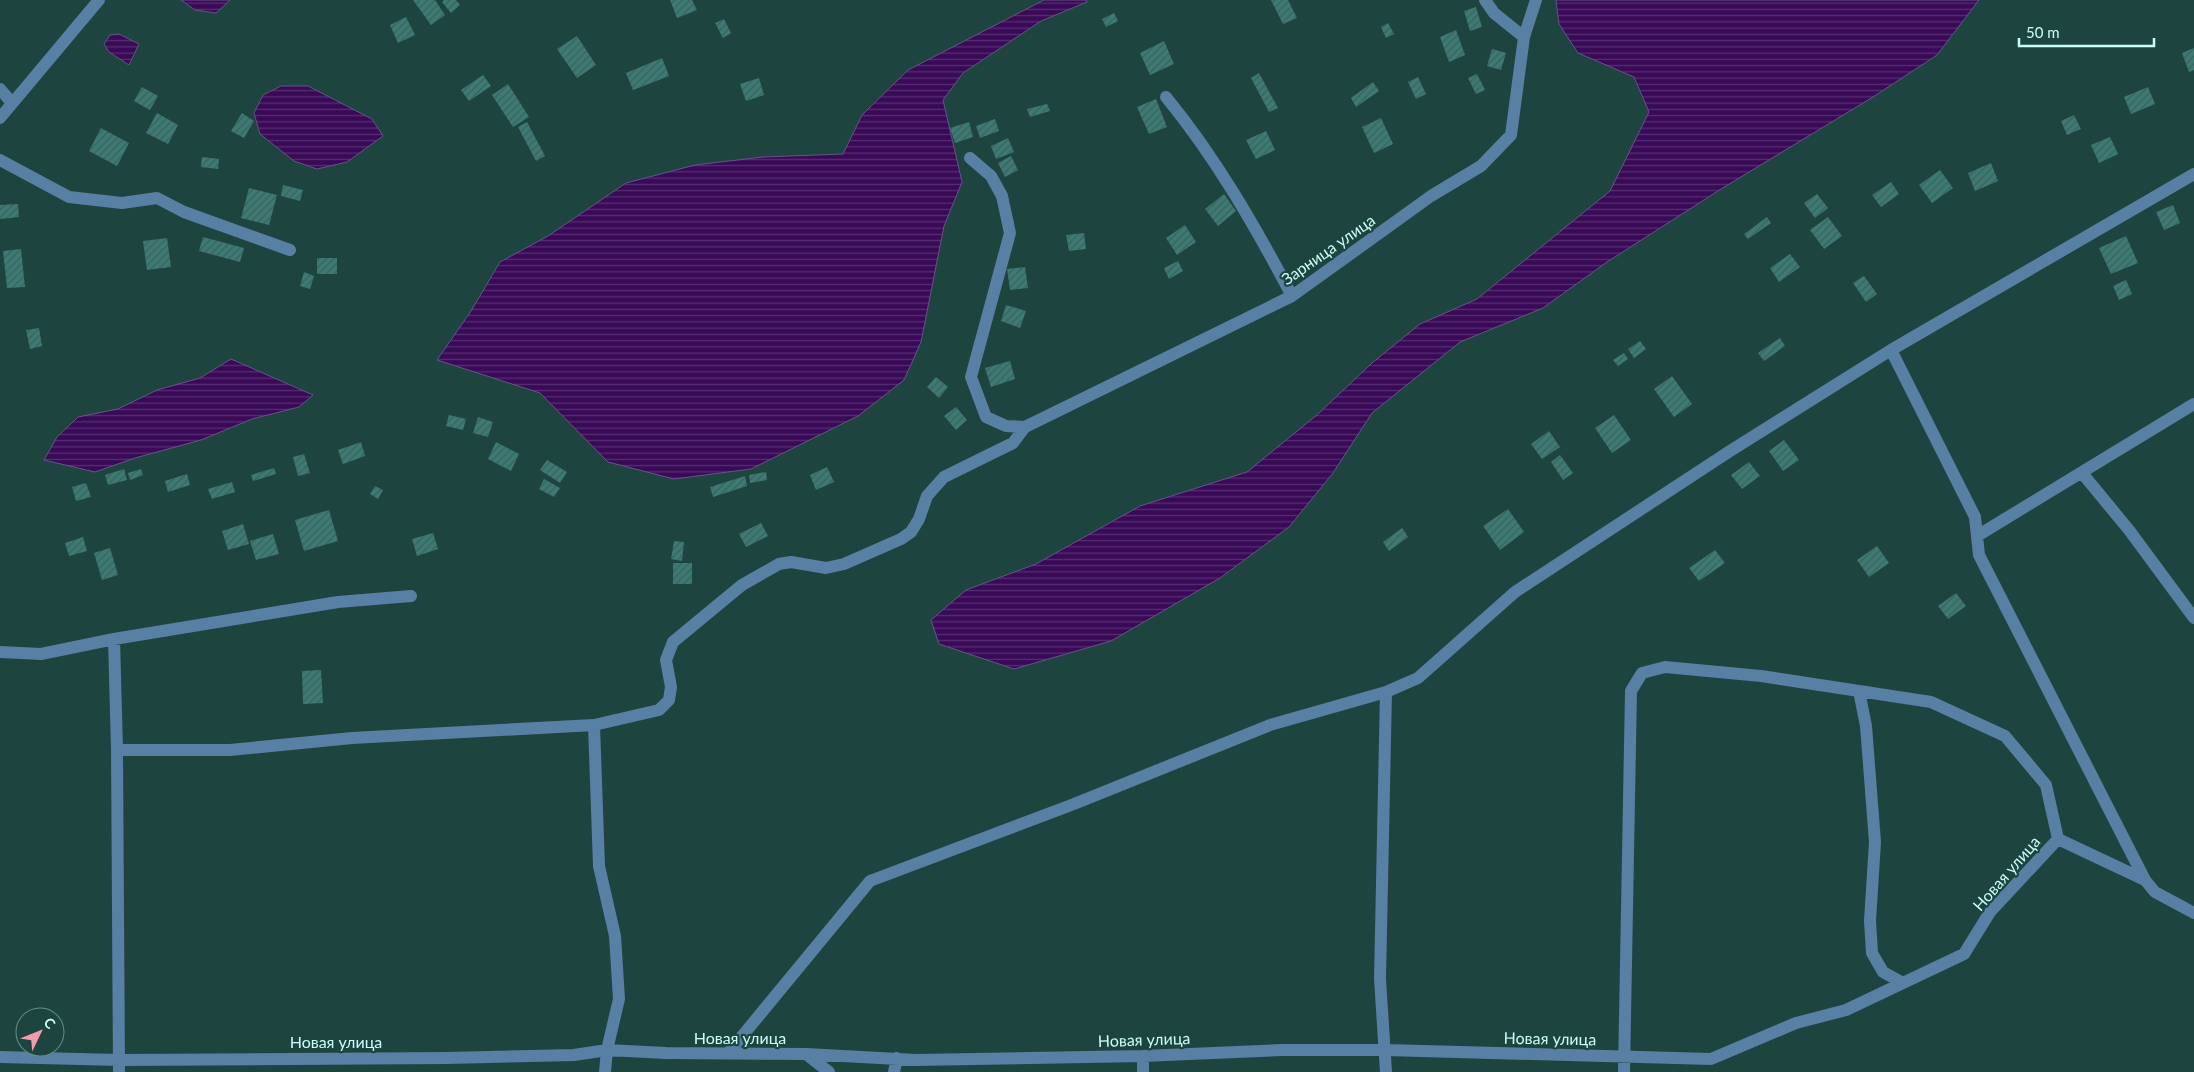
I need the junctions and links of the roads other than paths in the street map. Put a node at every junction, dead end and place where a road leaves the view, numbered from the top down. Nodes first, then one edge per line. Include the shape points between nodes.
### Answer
1 (99, 0) edge
2 (1485, 0) edge
3 (1536, 0) edge
4 (1524, 37) junction
5 (0, 89) edge
6 (1166, 98) dead end
7 (12, 102) junction
8 (0, 118) edge
9 (970, 158) dead end
10 (0, 160) edge
11 (2194, 174) edge
12 (290, 250) dead end
13 (1292, 296) junction
14 (1891, 350) junction
15 (2194, 404) edge
16 (1024, 427) junction
17 (2082, 473) junction
18 (1977, 536) junction
19 (411, 596) dead end
20 (2194, 618) edge
21 (114, 639) junction
22 (0, 652) edge
23 (1859, 691) junction
24 (1386, 692) junction
25 (594, 725) junction
26 (117, 750) junction
27 (2058, 839) junction
28 (2145, 880) junction
29 (2194, 913) edge
30 (1903, 983) junction
31 (608, 1050) junction
32 (1386, 1050) junction
33 (729, 1052) junction
34 (806, 1054) junction
35 (1143, 1056) junction
36 (1624, 1056) junction
37 (0, 1057) edge
38 (897, 1058) junction
39 (119, 1066) edge
40 (605, 1072) edge
41 (829, 1072) edge
42 (894, 1072) edge
43 (1143, 1072) edge
44 (1386, 1072) edge
45 (1624, 1072) edge

1 - 7 street
2 - 4 street via 1494,14
3 - 4 street, Зарница улица
4 - 13 street, Зарница улица via 1511,135 1481,166 1431,196
5 - 7 street
6 - 13 street via 1192,128 1255,226
7 - 8 street
9 - 16 street via 991,176 1002,196 1010,233 971,377 986,417 1006,426
10 - 12 street via 69,197 122,203 157,198 184,212
11 - 14 street
13 - 16 street, Зарница улица
14 - 18 street via 1975,517
14 - 24 street via 1515,592 1418,678
15 - 17 street
16 - 25 street via 1013,444 944,477 927,496 911,532 901,539 844,564 826,568 791,562 779,564 742,585 673,642 666,660 670,693 659,710
17 - 18 street
17 - 20 street
18 - 28 street via 1979,555
19 - 21 street via 338,602
21 - 22 street via 41,654
21 - 26 street
23 - 27 street via 1930,702 2006,736 2046,785
23 - 30 street via 1866,726 1874,842 1870,921 1872,953 1883,972
23 - 36 street via 1761,676 1665,667 1642,673 1632,691
24 - 32 street via 1380,979
24 - 33 street via 1270,725 870,881
25 - 26 street via 352,738 230,750
25 - 31 street via 599,866 615,936 619,999
26 - 39 street
27 - 28 street, Новая улица
27 - 30 street, Новая улица via 1990,912 1964,954
28 - 29 street, Новая улица via 2154,892
30 - 36 street, Новая улица via 1846,1010 1796,1023 1711,1059
31 - 33 street, Новая улица
31 - 39 street, Новая улица via 574,1056
31 - 40 street
32 - 35 street, Новая улица via 1282,1050
32 - 36 street, Новая улица
32 - 44 street
33 - 34 street, Новая улица
34 - 38 street, Новая улица
34 - 41 street
35 - 38 street, Новая улица
35 - 43 street
36 - 45 street
37 - 39 street, Новая улица
38 - 42 street

